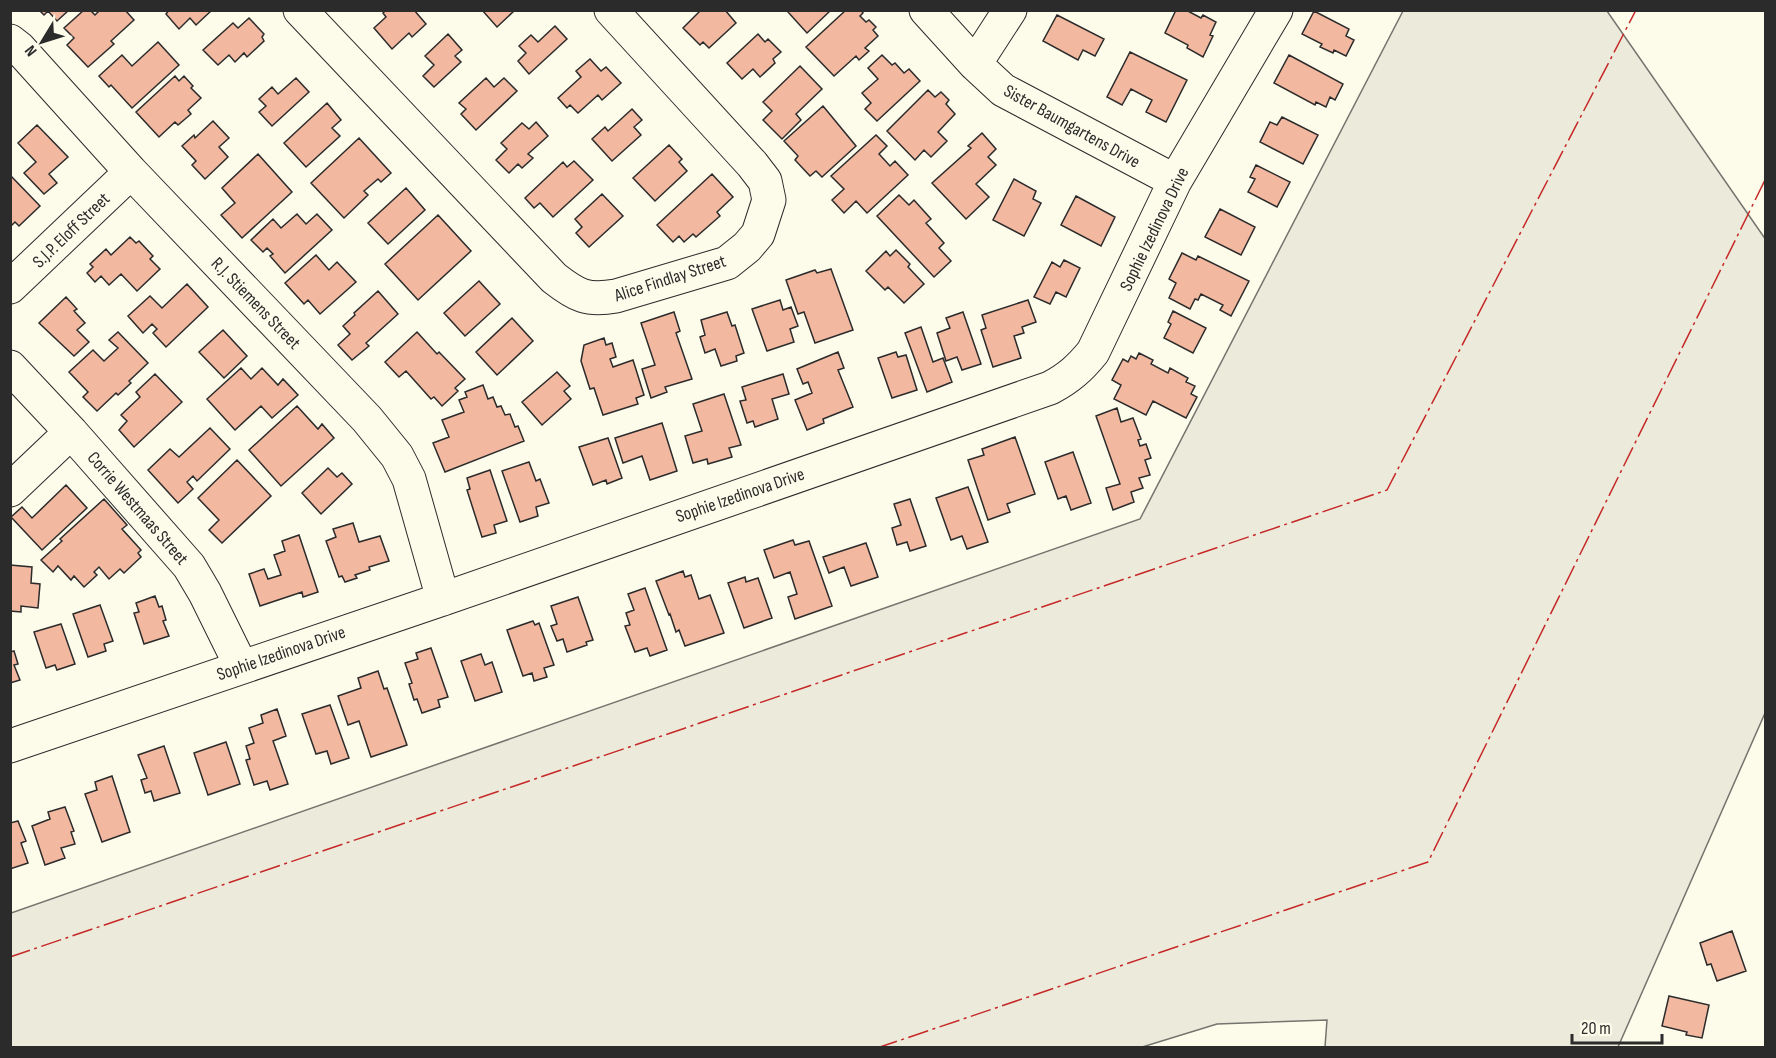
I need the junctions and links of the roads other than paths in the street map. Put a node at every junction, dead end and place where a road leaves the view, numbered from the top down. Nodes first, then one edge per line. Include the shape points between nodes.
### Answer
1 (300, 10) edge
2 (611, 10) edge
3 (926, 10) edge
4 (1011, 10) edge
5 (1276, 10) edge
6 (10, 41) edge
7 (975, 64) junction
8 (131, 172) junction
9 (1175, 182) junction
10 (10, 287) edge
11 (10, 367) edge
12 (71, 432) junction
13 (10, 490) edge
14 (443, 599) junction
15 (241, 666) junction
16 (10, 746) edge

1 - 2 street, Alice Findlay Street via 554,278 586,298 598,299 727,263 758,234 769,200 765,181 752,164
3 - 7 street, Sister Baumgartens Drive
4 - 7 street
5 - 9 street, Sophie Izedinova Drive
6 - 8 street, R.J. Stiemens Street
7 - 9 street, Sister Baumgartens Drive via 1003,90
8 - 10 street, S.J.P. Eloff Street
8 - 14 street, R.J. Stiemens Street via 367,419 397,456 409,480
9 - 14 street, Sophie Izedinova Drive via 1100,339 1088,359 1068,379
11 - 12 street, Corrie Westmaas Street
12 - 13 street
12 - 15 street, Corrie Westmaas Street via 189,566
14 - 15 street, Sophie Izedinova Drive
15 - 16 street, Sophie Izedinova Drive

